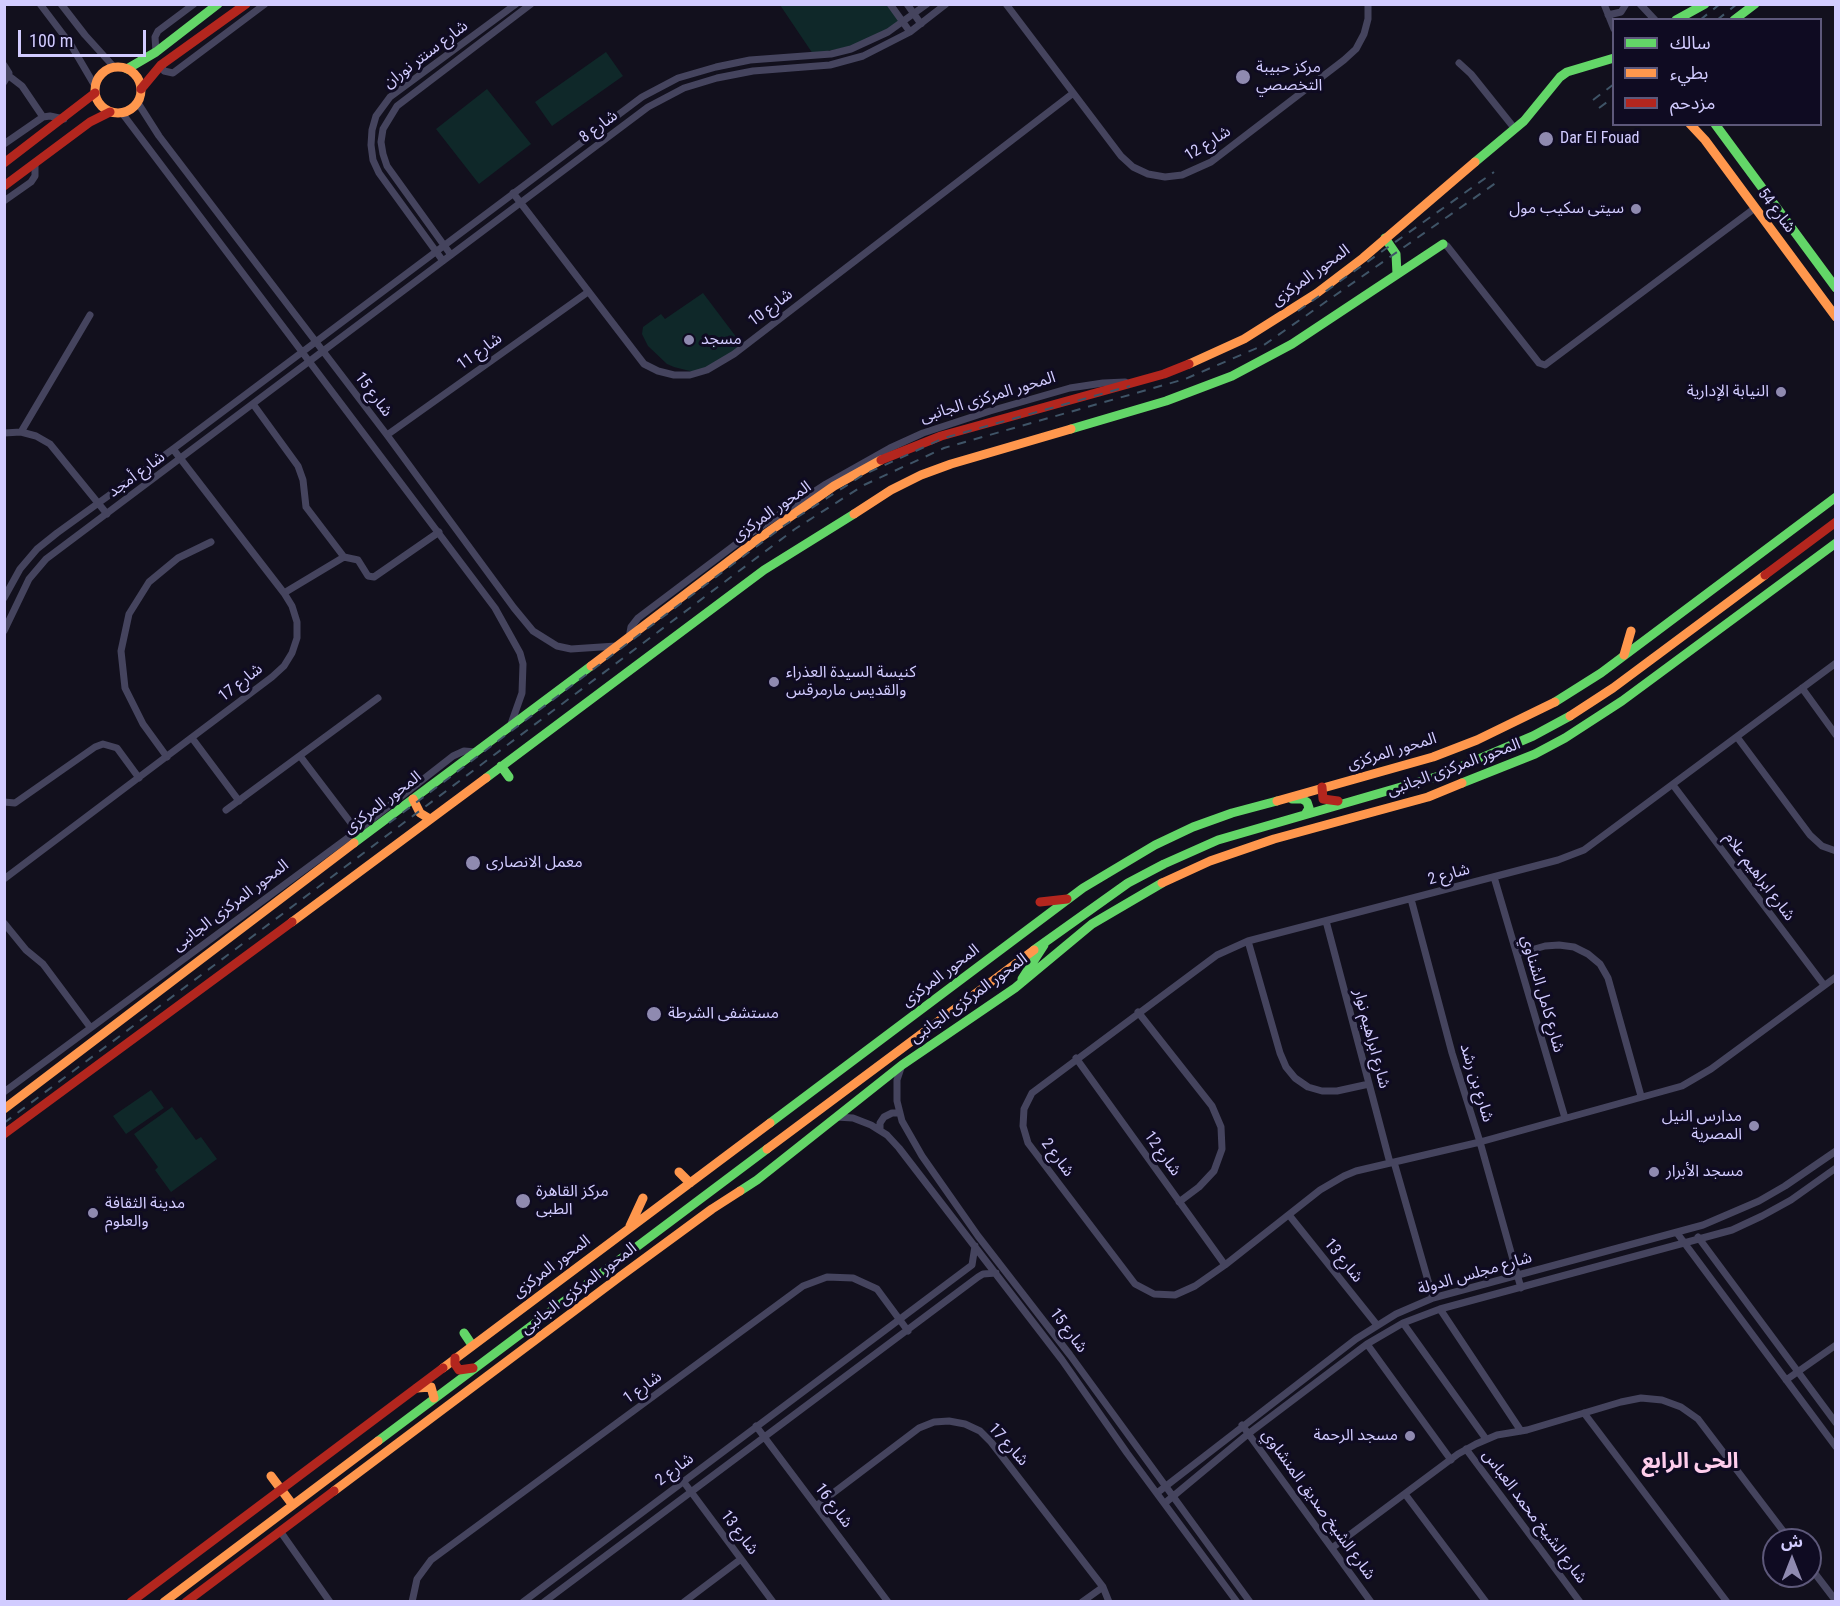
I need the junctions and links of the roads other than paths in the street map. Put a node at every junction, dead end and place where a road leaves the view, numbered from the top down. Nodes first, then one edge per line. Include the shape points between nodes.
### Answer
1 (40, 4) edge
2 (61, 4) edge
3 (194, 4) edge
4 (218, 4) edge
5 (246, 4) edge
6 (265, 4) edge
7 (516, 4) edge
8 (531, 4) edge
9 (890, 4) edge
10 (907, 4) edge
11 (927, 4) edge
12 (946, 4) edge
13 (1006, 4) edge
14 (1368, 4) edge
15 (1604, 4) edge
16 (1626, 4) edge
17 (1640, 4) edge
18 (1705, 4) edge
19 (1755, 4) edge
20 (914, 15) junction
21 (1608, 15) junction
22 (1652, 18) edge
23 (1680, 18) edge
24 (1737, 18) edge
25 (903, 22) junction
26 (921, 24) junction
27 (1612, 24) edge
28 (910, 32) junction
29 (156, 52) junction
30 (1612, 59) edge
31 (1459, 63) dead end
32 (4, 65) edge
33 (160, 65) junction
34 (114, 67) junction
35 (127, 69) junction
36 (7, 79) edge
37 (141, 89) junction
38 (95, 90) junction
39 (1072, 94) junction
40 (138, 103) junction
41 (110, 112) junction
42 (122, 113) junction
43 (43, 117) junction
44 (64, 119) junction
45 (1692, 126) edge
46 (1716, 126) edge
47 (1515, 129) junction
48 (4, 144) edge
49 (4, 163) edge
50 (35, 163) junction
51 (4, 186) edge
52 (513, 193) junction
53 (4, 201) edge
54 (521, 203) junction
55 (1755, 208) junction
56 (1385, 238) junction
57 (1443, 244) joint
58 (443, 246) junction
59 (436, 251) junction
60 (451, 255) junction
61 (443, 261) junction
62 (1397, 274) junction
63 (1836, 288) edge
64 (588, 292) junction
65 (90, 315) dead end
66 (1836, 316) edge
67 (315, 341) junction
68 (302, 351) junction
69 (323, 351) junction
70 (310, 361) junction
71 (253, 404) junction
72 (21, 432) junction
73 (4, 433) edge
74 (387, 435) junction
75 (173, 448) junction
76 (181, 459) junction
77 (1836, 497) edge
78 (99, 503) junction
79 (107, 514) junction
80 (1835, 522) edge
81 (439, 532) junction
82 (211, 542) dead end
83 (1836, 543) edge
84 (1827, 549) junction
85 (344, 557) junction
86 (284, 593) junction
87 (4, 598) edge
88 (4, 631) edge
89 (1631, 631) dead end
90 (619, 646) junction
91 (1624, 656) junction
92 (1836, 663) edge
93 (1646, 664) junction
94 (1673, 664) junction
95 (1802, 688) junction
96 (378, 698) dead end
97 (511, 726) junction
98 (1836, 735) edge
99 (1737, 737) junction
100 (192, 738) junction
101 (476, 752) junction
102 (300, 756) junction
103 (166, 757) junction
104 (501, 766) junction
105 (509, 777) dead end
106 (139, 778) junction
107 (1673, 785) junction
108 (1323, 788) junction
109 (413, 799) junction
110 (1357, 800) junction
111 (239, 801) junction
112 (1274, 801) junction
113 (4, 802) edge
114 (226, 810) dead end
115 (1306, 813) junction
116 (430, 819) junction
117 (357, 831) junction
118 (1836, 851) edge
119 (1494, 877) junction
120 (4, 879) edge
121 (1069, 898) junction
122 (1412, 899) junction
123 (1040, 902) dead end
124 (1326, 921) junction
125 (4, 923) edge
126 (1047, 940) junction
127 (1248, 941) junction
128 (1516, 954) junction
129 (1836, 976) edge
130 (1824, 985) junction
131 (1016, 988) junction
132 (1138, 1012) junction
133 (90, 1027) junction
134 (1076, 1058) junction
135 (902, 1065) junction
136 (1369, 1084) junction
137 (4, 1092) edge
138 (1641, 1096) junction
139 (4, 1109) edge
140 (900, 1113) junction
141 (836, 1117) junction
142 (1565, 1118) junction
143 (880, 1130) junction
144 (4, 1134) edge
145 (1480, 1142) junction
146 (1836, 1151) edge
147 (1392, 1163) junction
148 (1836, 1168) edge
149 (679, 1172) dead end
150 (690, 1183) junction
151 (731, 1197) junction
152 (643, 1198) dead end
153 (701, 1198) junction
154 (1179, 1202) junction
155 (1288, 1215) junction
156 (628, 1229) junction
157 (1692, 1229) junction
158 (1677, 1233) junction
159 (1699, 1239) junction
160 (1685, 1243) junction
161 (975, 1246) junction
162 (1225, 1265) junction
163 (996, 1273) junction
164 (1518, 1275) junction
165 (1521, 1288) junction
166 (1021, 1292) junction
167 (1014, 1297) junction
168 (1433, 1298) junction
169 (1440, 1309) junction
170 (899, 1319) junction
171 (1402, 1323) junction
172 (1377, 1325) junction
173 (908, 1330) junction
174 (464, 1333) dead end
175 (1356, 1340) junction
176 (472, 1345) junction
177 (1836, 1345) edge
178 (1365, 1346) junction
179 (455, 1358) junction
180 (479, 1366) junction
181 (1797, 1372) junction
182 (1786, 1380) junction
183 (410, 1391) junction
184 (434, 1398) junction
185 (1584, 1413) junction
186 (1836, 1423) edge
187 (1242, 1425) junction
188 (756, 1426) junction
189 (1521, 1431) junction
190 (1248, 1434) junction
191 (764, 1436) junction
192 (1486, 1439) junction
193 (1836, 1447) edge
194 (1466, 1449) junction
195 (1451, 1460) junction
196 (271, 1476) dead end
197 (683, 1481) junction
198 (1165, 1487) junction
199 (280, 1490) junction
200 (690, 1490) junction
201 (1157, 1492) junction
202 (1406, 1494) junction
203 (1172, 1497) junction
204 (1165, 1503) junction
205 (292, 1504) junction
206 (816, 1506) junction
207 (1781, 1528) edge
208 (280, 1531) junction
209 (1332, 1548) junction
210 (741, 1559) junction
211 (205, 1572) junction
212 (1822, 1583) edge
213 (205, 1587) junction
214 (1103, 1587) junction
215 (1836, 1601) edge
216 (130, 1602) edge
217 (164, 1602) edge
218 (186, 1602) edge
219 (330, 1602) edge
220 (412, 1602) edge
221 (523, 1602) edge
222 (544, 1602) edge
223 (684, 1602) edge
224 (772, 1602) edge
225 (888, 1602) edge
226 (1082, 1602) edge
227 (1109, 1602) edge
228 (1237, 1602) edge
229 (1250, 1602) edge
230 (1371, 1602) edge
231 (1486, 1602) edge
232 (1580, 1602) edge
233 (1727, 1602) edge

1 - 38 street via 71,45
2 - 34 street
3 - 29 street via 158,31
4 - 29 main road
5 - 33 main road
6 - 33 street via 173,73 164,71
7 - 59 street, شارع سنتر نوران via 390,98 376,116 372,130 373,160
8 - 58 street, شارع سنتر نوران via 397,106 383,129 387,166
9 - 25 street
10 - 20 street
11 - 20 street, شارع 8
12 - 26 street, شارع 8
13 - 39 street, شارع 12
14 - 39 street, شارع 12 via 1368,19 1356,49 1223,154 1182,175 1165,177 1133,167
15 - 21 street
16 - 21 street via 1621,12
17 - 22 street
18 - 23 main road
19 - 24 main road
20 - 25 street, شارع 8
20 - 26 street
21 - 27 street
25 - 28 street
25 - 52 street, شارع 8 via 870,42 831,54 750,60 678,78 634,103
26 - 28 street, شارع 8
28 - 54 street, شارع 8 via 862,56 837,63 753,71 684,88 648,107
29 - 35 main road
30 - 47 main road, المحور المركزى via 1567,72
31 - 47 street
32 - 36 street via 9,70
33 - 37 main road
34 - 35 main road
34 - 38 main road via 102,74
35 - 37 main road via 135,75
36 - 43 street via 22,86
37 - 40 main road
38 - 41 main road via 100,105
38 - 44 main road
39 - 64 street, شارع 10 via 734,354 707,370 674,375 644,364
40 - 42 main road
40 - 67 street, شارع 15
41 - 42 main road
41 - 50 main road
42 - 68 street, شارع 15
43 - 44 street
43 - 48 street
44 - 49 main road
45 - 55 main road, شارع 54
46 - 63 main road, شارع 54
47 - 56 main road, المحور المركزى
50 - 51 main road
50 - 53 street via 31,182
52 - 54 street, شارع 10
52 - 58 street, شارع 8
54 - 60 street, شارع 8
54 - 64 street, شارع 10
55 - 57 street via 1545,365 1539,363
55 - 66 main road, شارع 54
56 - 62 main road via 1396,254
56 - 90 main road, المحور المركزى via 1341,277 1269,325 1218,352 1137,382 967,428 877,462 777,525
57 - 62 main road
58 - 59 street, شارع 8
58 - 60 street, شارع سنتر نوران
59 - 61 street, شارع سنتر نوران
59 - 67 street, شارع 8
60 - 61 street, شارع 8
61 - 69 street, شارع 8
62 - 104 main road via 1262,362 1200,390 987,453 905,482 764,570
64 - 74 street, شارع 11
65 - 72 street
67 - 68 street, شارع 8
67 - 69 street, شارع 15
68 - 70 street, شارع 15
68 - 75 street, شارع أمجد
69 - 70 street, شارع 8
69 - 74 street, شارع 15
70 - 71 street, شارع أمجد
70 - 81 street, شارع 15
71 - 76 street, شارع أمجد
71 - 85 street via 298,466 306,507
72 - 73 street
72 - 78 street via 50,444
74 - 90 street, شارع 15 via 533,631 571,649
75 - 76 street, شارع 17
75 - 78 street, شارع أمجد
76 - 79 street, شارع أمجد
76 - 86 street, شارع 17
77 - 91 main road, المحور المركزى
78 - 79 street
78 - 87 street, شارع أمجد via 37,549
79 - 88 street, شارع أمجد via 46,560 29,579
80 - 84 main road
80 - 93 main road, المحور المركزى
81 - 85 street via 374,577 368,576 358,560
81 - 97 street, شارع 15 via 495,608 520,653 524,682
82 - 103 street via 178,558 149,582 129,614 121,651 125,688
83 - 84 main road, المحور المركزى الجانبى
84 - 94 main road, المحور المركزى الجانبى
85 - 86 street
86 - 100 street, شارع 17 via 297,622 297,638 284,666
89 - 91 main road
90 - 97 main road, المحور المركزى
91 - 108 main road, المحور المركزى via 1557,701 1477,740
92 - 95 street, شارع 2
93 - 94 main road
93 - 110 main road, المحور المركزى via 1566,718 1504,749 1439,776
94 - 131 main road, المحور المركزى الجانبى via 1594,720 1536,754 1428,797 1242,849 1179,874 1092,924
95 - 98 street
95 - 99 street, شارع 2
96 - 102 street
97 - 101 main road, المحور المركزى
99 - 107 street, شارع 2
99 - 118 street via 1810,835 1822,846
100 - 103 street, شارع 17
100 - 111 street
101 - 109 main road, المحور المركزى
101 - 117 street, المحور المركزى الجانبى via 464,751 453,756
102 - 111 street
102 - 117 street
103 - 106 street, شارع 17
104 - 105 main road
104 - 116 main road
106 - 113 street via 117,748 103,744 15,803
106 - 120 street, شارع 17
107 - 119 street, شارع 2 via 1584,850
107 - 130 street, شارع ابراهيم علام
108 - 110 main road via 1321,795 1326,800
108 - 112 main road, المحور المركزى
109 - 116 main road via 420,813
109 - 139 main road, المحور المركزى
110 - 115 main road, المحور المركزى
111 - 114 street
112 - 115 main road via 1304,800 1309,808
112 - 121 main road, المحور المركزى via 1193,827 1119,865
115 - 126 main road, المحور المركزى via 1218,840 1164,864 1128,883
116 - 144 main road
117 - 133 street, المحور المركزى الجانبى
119 - 122 street, شارع 2
119 - 128 street, شارع كامل الشناوي
121 - 123 main road
121 - 150 main road, المحور المركزى
122 - 124 street, شارع 2
122 - 145 street, شارع بن رشد
124 - 127 street, شارع 2
124 - 136 street, شارع ابراهيم نوار
125 - 133 street via 43,964
126 - 131 main road
126 - 153 main road, المحور المركزى
127 - 132 street, شارع 2 via 1203,964
127 - 136 street via 1281,1053 1295,1078 1322,1091
128 - 138 street via 1559,945 1574,947 1600,964 1608,978
128 - 142 street, شارع كامل الشناوي
129 - 130 street, شارع 2
130 - 138 street, شارع 2 via 1697,1078
131 - 135 main road, المحور المركزى الجانبى
132 - 134 street, شارع 2
132 - 154 street via 1212,1106 1221,1127 1222,1149 1214,1171
133 - 137 street, المحور المركزى الجانبى
134 - 154 street, شارع 12
134 - 162 street, شارع 2 via 1032,1093 1023,1118 1028,1143 1135,1284 1154,1294 1175,1295
135 - 140 street, شارع 15 via 897,1080
135 - 141 main road, المحور المركزى الجانبى
136 - 147 street, شارع ابراهيم نوار
138 - 142 street, شارع 2
140 - 143 street via 884,1117
140 - 166 street, شارع 15 via 922,1156
141 - 143 street, شارع 15 via 853,1118
141 - 151 main road, المحور المركزى الجانبى
142 - 145 street, شارع 2
143 - 161 street, شارع 15 via 899,1148
145 - 147 street, شارع 2
145 - 164 street, شارع بن رشد
146 - 157 street, شارع مجلس الدولة via 1759,1201
147 - 155 street, شارع 2 via 1344,1176
147 - 168 street, شارع ابراهيم نوار
148 - 159 street, شارع مجلس الدولة via 1762,1216
149 - 150 main road
150 - 156 main road, المحور المركزى
151 - 153 main road
151 - 208 main road, المحور المركزى الجانبى
152 - 156 main road
153 - 180 main road, المحور المركزى
154 - 162 street, شارع 12
155 - 162 street, شارع 2
155 - 172 street, شارع 13
156 - 176 main road, المحور المركزى
157 - 158 street, شارع مجلس الدولة
157 - 159 street
158 - 160 street
158 - 164 street, شارع مجلس الدولة
159 - 160 street, شارع مجلس الدولة
159 - 181 street
160 - 165 street, شارع مجلس الدولة
160 - 182 street
161 - 163 street, شارع 15
161 - 170 street, شارع 2 via 972,1266
163 - 167 street, شارع 15
163 - 173 street, شارع 2 via 978,1277
164 - 165 street, شارع بن رشد
164 - 168 street, شارع مجلس الدولة
165 - 169 street, شارع مجلس الدولة
166 - 167 street
166 - 198 street, شارع 15
167 - 201 street, شارع 15
168 - 172 street, شارع مجلس الدولة
169 - 171 street, شارع مجلس الدولة
169 - 189 street
170 - 173 street, شارع 1
170 - 188 street, شارع 2
170 - 220 street, شارع 1 via 877,1289 853,1278 827,1277 803,1286 431,1560 417,1579
171 - 178 street, شارع مجلس الدولة
171 - 192 street
172 - 175 street, شارع مجلس الدولة
173 - 191 street, شارع 2
174 - 176 main road
175 - 178 street
175 - 187 street, شارع مجلس الدولة
176 - 179 main road, المحور المركزى
177 - 181 street
178 - 190 street, شارع مجلس الدولة
178 - 195 street
179 - 180 main road via 461,1370
179 - 183 main road, المحور المركزى
180 - 184 main road, المحور المركزى
181 - 182 street
181 - 186 street
182 - 193 street
183 - 184 main road via 429,1386 434,1390
183 - 199 main road, المحور المركزى
184 - 205 main road, المحور المركزى
185 - 189 street
185 - 207 street via 1641,1398 1681,1407 1698,1419
185 - 233 street
187 - 190 street, شارع الشيخ صديق المنشاوي
187 - 198 street, شارع مجلس الدولة
188 - 191 street, شارع 16
188 - 197 street, شارع 2
189 - 192 street
190 - 203 street, شارع مجلس الدولة
190 - 209 street, شارع الشيخ صديق المنشاوي
191 - 200 street, شارع 2
191 - 206 street, شارع 16
192 - 194 street
194 - 195 street
194 - 232 street, شارع الشيخ محمد العباس
195 - 202 street
196 - 199 main road
197 - 200 street, شارع 13
197 - 221 street, شارع 2
198 - 201 street, شارع مجلس الدولة
198 - 203 street, شارع 15
199 - 205 main road
199 - 216 main road, المحور المركزى
200 - 210 street, شارع 13
200 - 222 street, شارع 2
201 - 204 street, شارع 15
202 - 209 street
202 - 231 street
203 - 204 street, شارع مجلس الدولة
203 - 229 street, شارع 15
204 - 228 street, شارع 15
205 - 211 main road, المحور المركزى
206 - 214 street, شارع 17 via 919,1428 934,1422 965,1424 991,1442
206 - 225 street, شارع 16
208 - 213 main road, المحور المركزى الجانبى
208 - 219 street
209 - 230 street, شارع الشيخ صديق المنشاوي
210 - 223 street
210 - 224 street, شارع 13
211 - 213 main road
211 - 217 main road, المحور المركزى
212 - 215 street
213 - 218 main road, المحور المركزى الجانبى
214 - 226 street
214 - 227 street, شارع 17

